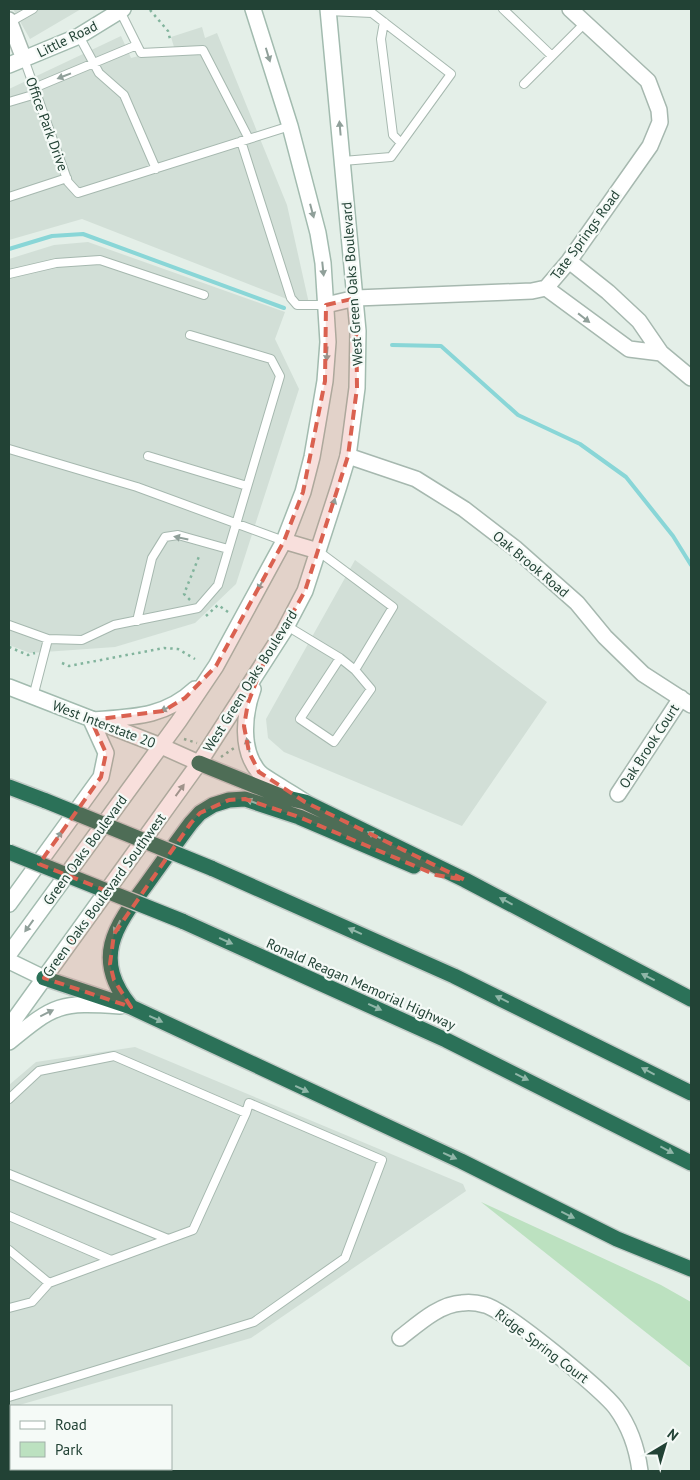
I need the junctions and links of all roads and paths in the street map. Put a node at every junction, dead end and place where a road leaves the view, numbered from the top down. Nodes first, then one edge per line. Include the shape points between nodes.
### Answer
1 (32, 9) edge
2 (253, 9) edge
3 (503, 9) edge
4 (570, 9) edge
5 (121, 10) edge
6 (150, 10) edge
7 (328, 10) edge
8 (9, 21) edge
9 (384, 22) junction
10 (584, 24) junction
11 (79, 36) junction
12 (170, 39) dead end
13 (137, 45) junction
14 (552, 56) junction
15 (24, 59) junction
16 (94, 64) junction
17 (9, 65) edge
18 (524, 84) dead end
19 (35, 91) junction
20 (9, 102) edge
21 (290, 126) junction
22 (245, 140) junction
23 (401, 143) junction
24 (343, 161) junction
25 (156, 169) junction
26 (67, 178) junction
27 (9, 197) edge
28 (569, 261) junction
29 (9, 274) edge
30 (546, 288) junction
31 (204, 295) dead end
32 (356, 298) junction
33 (326, 306) junction
34 (190, 335) dead end
35 (661, 353) junction
36 (691, 378) edge
37 (9, 449) edge
38 (148, 456) dead end
39 (348, 456) junction
40 (247, 486) junction
41 (236, 522) junction
42 (284, 541) junction
43 (228, 549) junction
44 (318, 551) junction
45 (200, 554) dead end
46 (193, 603) dead end
47 (228, 612) dead end
48 (206, 616) dead end
49 (137, 620) junction
50 (9, 625) edge
51 (287, 626) junction
52 (48, 639) junction
53 (9, 647) edge
54 (41, 655) dead end
55 (340, 658) junction
56 (195, 659) dead end
57 (62, 663) dead end
58 (216, 666) junction
59 (262, 667) junction
60 (355, 670) junction
61 (9, 687) edge
62 (33, 697) junction
63 (686, 702) edge
64 (91, 720) junction
65 (184, 739) dead end
66 (202, 745) dead end
67 (161, 746) junction
68 (240, 746) dead end
69 (221, 757) dead end
70 (199, 763) junction
71 (9, 787) edge
72 (618, 794) dead end
73 (305, 802) junction
74 (9, 852) edge
75 (465, 880) junction
76 (9, 904) edge
77 (9, 954) edge
78 (9, 961) edge
79 (44, 978) junction
80 (691, 999) edge
81 (131, 1007) junction
82 (9, 1027) edge
83 (9, 1042) edge
84 (691, 1094) edge
85 (9, 1099) edge
86 (246, 1113) junction
87 (691, 1163) edge
88 (9, 1174) edge
89 (9, 1216) edge
90 (168, 1239) junction
91 (9, 1250) edge
92 (111, 1260) junction
93 (691, 1269) edge
94 (48, 1283) junction
95 (9, 1298) edge
96 (18, 1306) junction
97 (9, 1308) edge
98 (400, 1338) dead end
99 (9, 1397) edge
100 (640, 1471) edge

1 - 8 lane
2 -> 21 main road, West Green Oaks Boulevard
3 - 14 lane
4 - 10 main road, Tate Springs Road
5 - 11 main road, Little Road
5 - 13 lane
6 - 12 path via 168,31
7 - 9 lane via 372,12
24 -> 7 main road, West Green Oaks Boulevard
8 - 15 main road, Office Park Drive
9 - 23 lane via 382,39 393,135
9 - 23 lane via 450,74
10 - 14 lane
10 - 28 main road, Tate Springs Road via 648,81 660,122 650,146
11 - 15 main road, Little Road
11 - 16 lane
13 - 16 lane
13 - 22 lane via 142,53 203,50
14 - 18 lane
15 - 17 main road, Little Road
15 - 19 lane, Office Park Drive
16 -> 19 lane
16 - 25 lane via 99,73 124,95
19 - 20 lane
19 - 26 lane, Office Park Drive
21 - 22 lane
21 -> 33 main road, West Green Oaks Boulevard via 318,233
22 - 25 lane
22 - 33 lane via 291,298 296,305
23 - 24 lane via 391,157
24 - 32 main road, West Green Oaks Boulevard
25 - 26 lane, Office Park Drive via 83,193 72,188
26 - 27 lane
28 - 30 main road, Tate Springs Road
28 - 35 main road via 639,321
29 - 31 lane via 56,263 100,260
30 - 32 main road, Tate Springs Road
30 -> 35 main road via 629,349
32 - 33 main road, Tate Springs Road
32 - 39 main road, West Green Oaks Boulevard via 357,388
33 -> 42 main road, West Green Oaks Boulevard via 325,381 312,457
34 - 40 lane via 271,359 280,376
35 - 36 main road
37 - 41 lane via 137,487
38 - 40 lane
44 -> 39 main road, West Green Oaks Boulevard
39 - 63 main road, Oak Brook Road via 416,479 464,509 516,549 577,604 605,638 643,674
40 - 41 lane
41 - 42 lane
41 - 43 lane
42 - 44 main road
42 -> 58 main road, West Green Oaks Boulevard
43 - 49 lane via 218,585 198,608
43 -> 49 lane via 178,535 165,537 152,558
44 - 51 main road, West Green Oaks Boulevard via 305,592
44 - 60 lane via 393,607
45 - 46 path via 184,594
47 - 48 path via 218,605
49 - 52 lane via 114,625 82,640
50 - 52 lane
51 - 55 lane
51 - 59 main road, West Green Oaks Boulevard
52 - 62 lane
53 - 54 path via 28,655 33,652
55 - 60 lane
55 - 60 lane via 300,719 334,742 371,689
56 - 57 path via 178,649 164,648 69,666
58 -> 64 main road via 185,698 163,711
58 - 67 main road, West Green Oaks Boulevard
59 - 70 main road, West Green Oaks Boulevard
73 -> 59 main road via 259,772 249,752 244,726 248,703
61 - 62 main road, West Interstate 20
62 - 64 main road, West Interstate 20
63 - 72 main road, Oak Brook Court
64 - 67 main road, West Interstate 20
76 -> 64 main road via 101,777 106,753
65 - 66 path
67 - 70 main road, West Interstate 20
67 -> 77 main road, Green Oaks Boulevard
68 - 69 path
70 - 73 highway via 283,797
79 -> 70 main road, Green Oaks Boulevard Southwest
84 -> 71 highway, bridge via 454,976 211,868
75 -> 73 highway
74 -> 87 highway, Ronald Reagan Memorial Highway, bridge via 182,921 446,1040
80 -> 75 highway
75 -> 81 highway via 436,875 299,817 245,799 212,806 191,823 123,916 114,934 110,949 114,980
78 - 79 main road
79 - 81 highway
79 - 82 main road, Green Oaks Boulevard Southwest
83 -> 81 main road via 42,1015 64,1005
81 -> 93 highway via 461,1161 617,1239
85 - 86 lane via 39,1071 114,1056
86 - 90 lane via 193,1230
86 - 99 lane via 249,1103 382,1160 345,1258 254,1322
88 - 90 lane
89 - 92 lane
90 - 92 lane
91 - 94 lane
92 - 94 lane
94 - 96 lane via 32,1302
95 - 96 lane
96 - 97 lane
98 - 100 main road, Ridge Spring Court via 439,1309 461,1302 485,1305 506,1316 616,1407 638,1453

